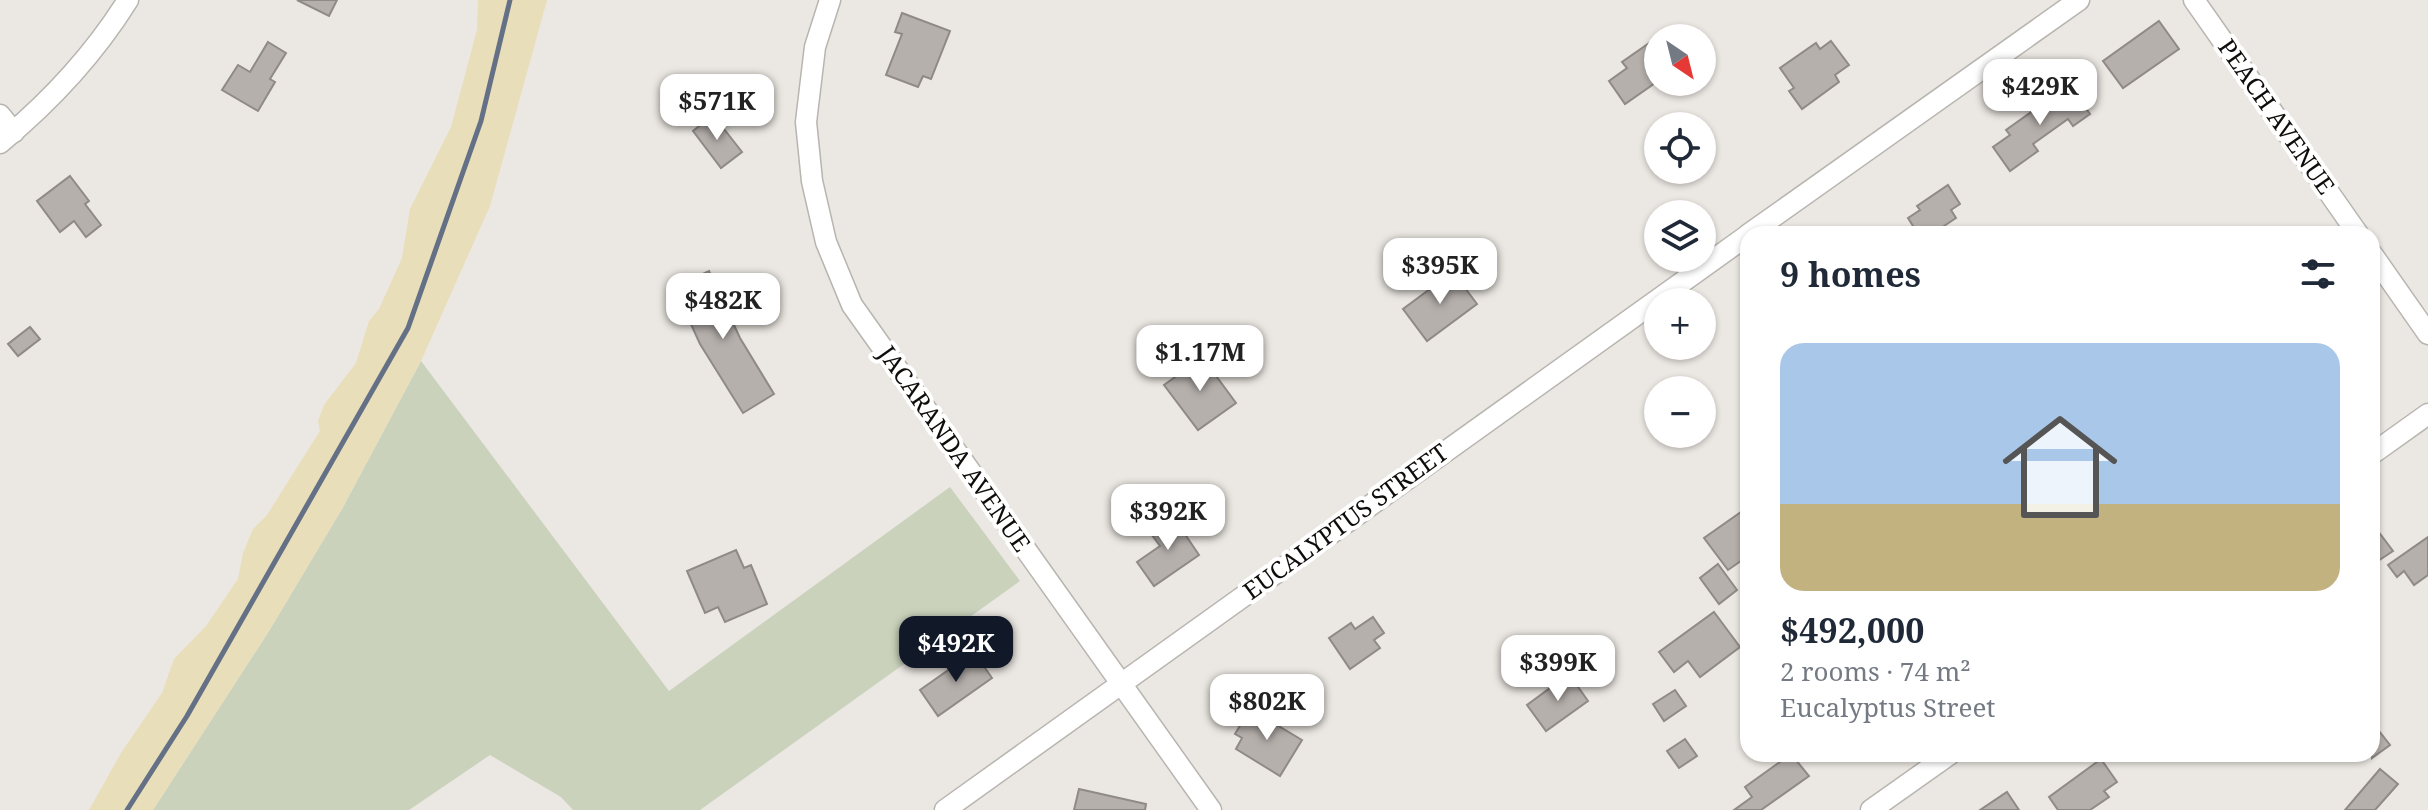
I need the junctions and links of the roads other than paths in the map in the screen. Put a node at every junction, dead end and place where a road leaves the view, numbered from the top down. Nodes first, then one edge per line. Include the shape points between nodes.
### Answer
1 (128, 0) edge
2 (830, 0) edge
3 (2079, 0) edge
4 (2194, 0) edge
5 (0, 115) edge
6 (7, 137) edge
7 (1759, 226) edge
8 (2352, 226) edge
9 (1740, 240) edge
10 (2380, 265) edge
11 (2428, 334) edge
12 (2428, 414) edge
13 (2380, 448) edge
14 (1120, 684) junction
15 (1939, 762) edge
16 (945, 810) edge
17 (1211, 810) edge
18 (1871, 810) edge

1 - 6 street via 69,80
2 - 14 street, JACARANDA AVENUE via 815,47 806,122 826,242 852,305
3 - 7 street, EUCALYPTUS STREET
4 - 8 street, PEACH AVENUE
5 - 6 street
9 - 14 street, EUCALYPTUS STREET
10 - 11 street
12 - 13 street
14 - 16 street, EUCALYPTUS STREET
14 - 17 street, JACARANDA AVENUE
15 - 18 street

